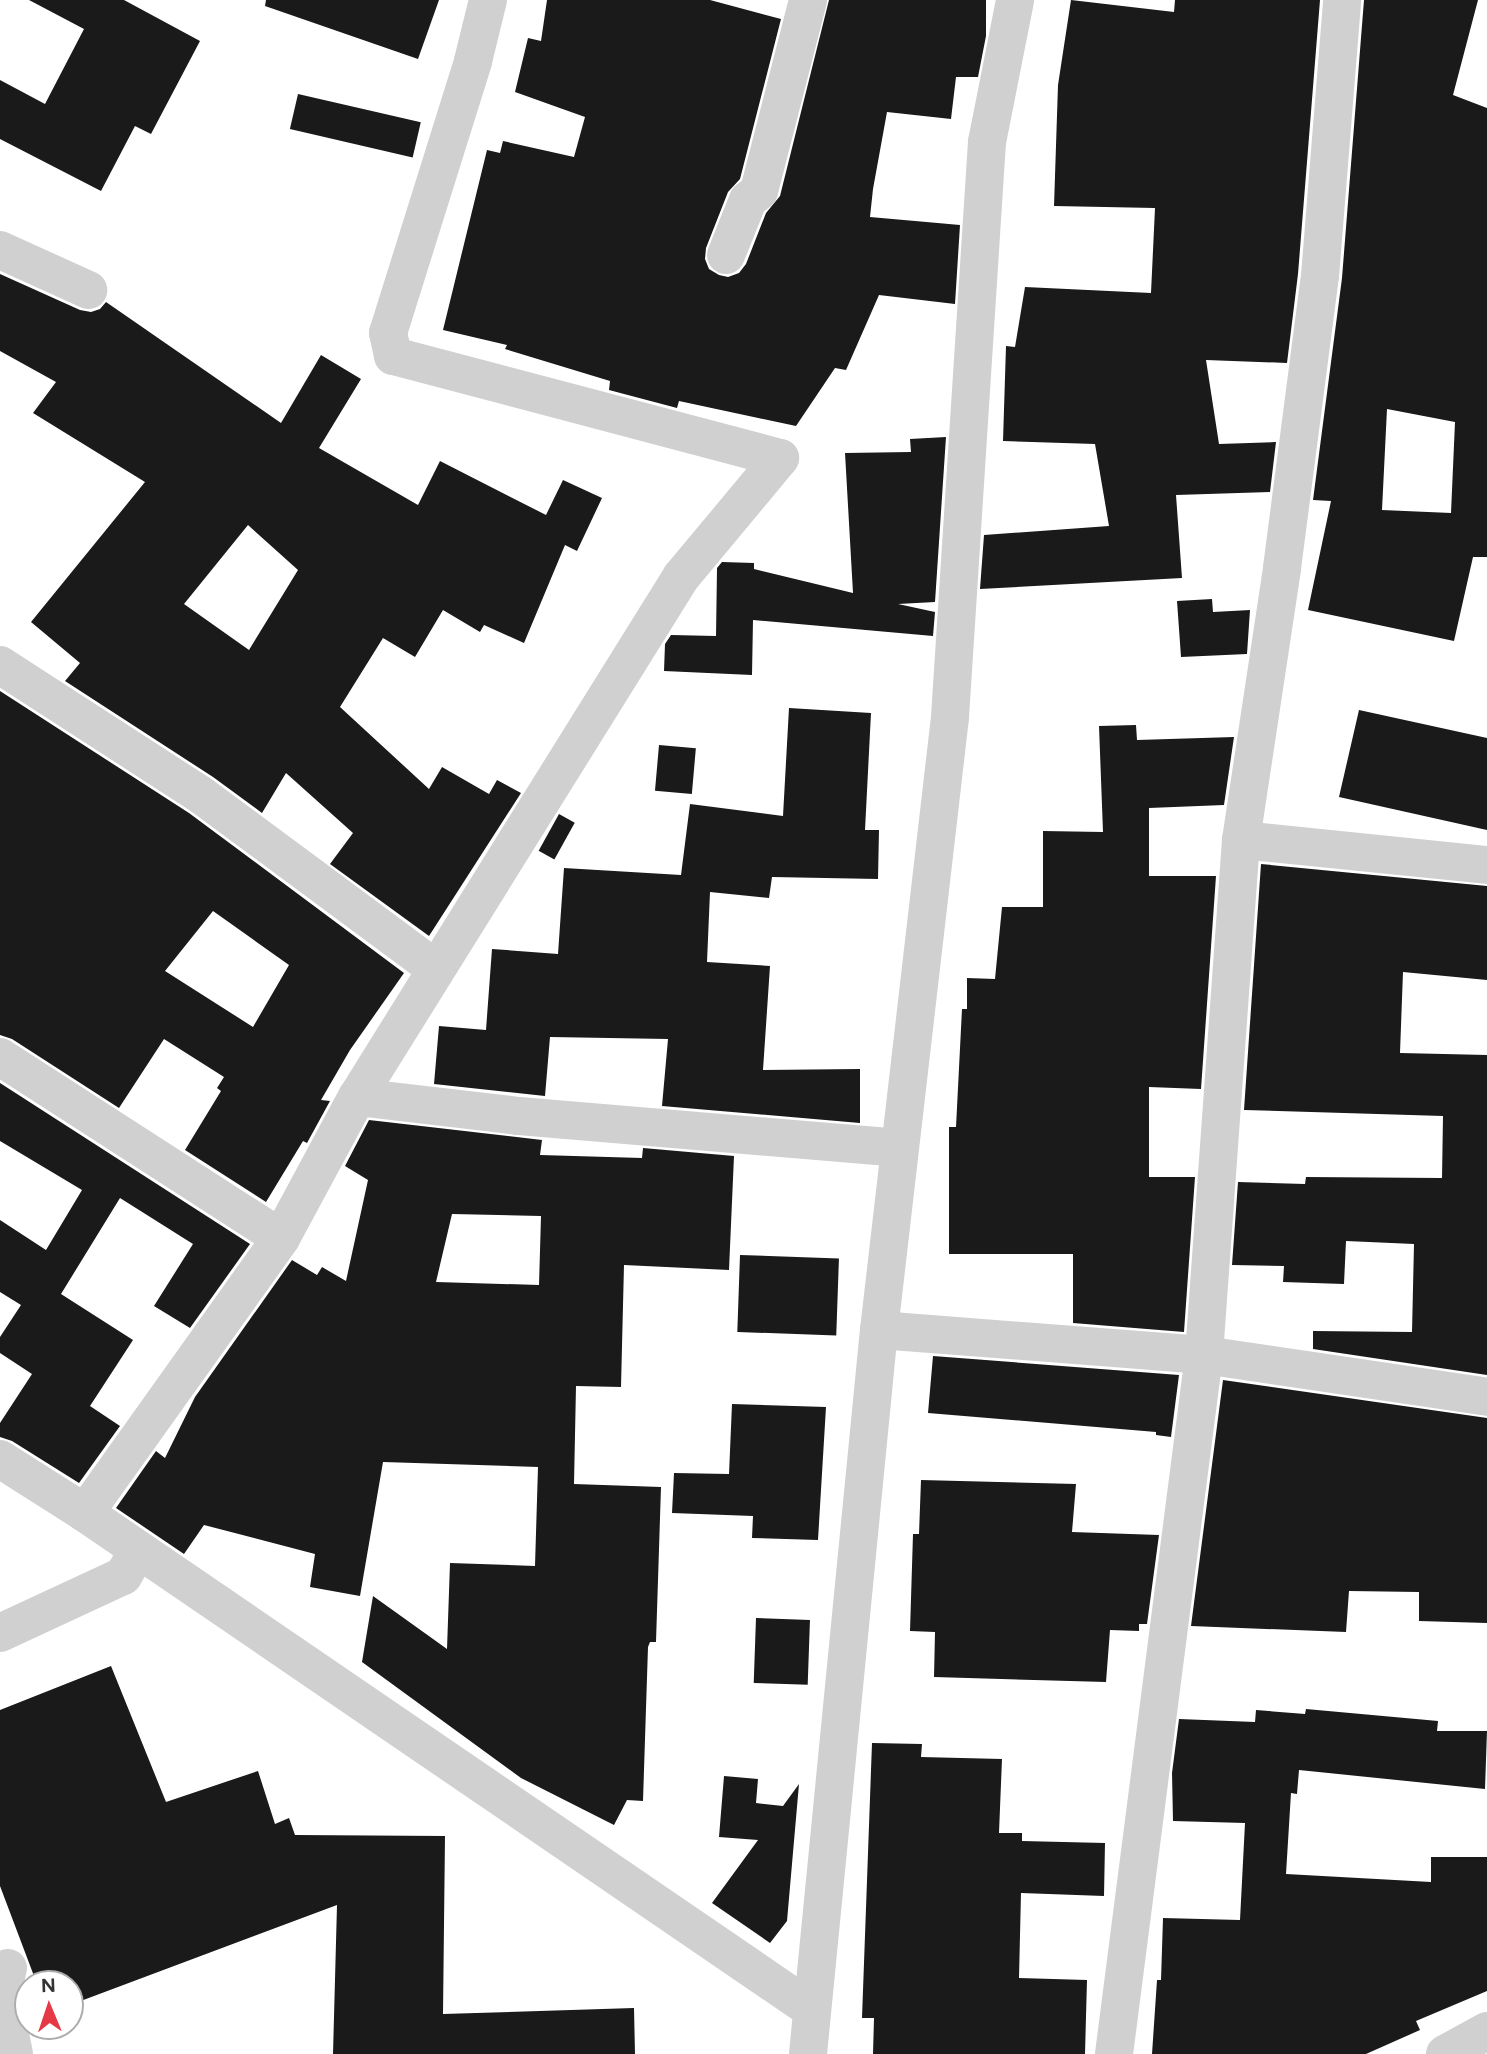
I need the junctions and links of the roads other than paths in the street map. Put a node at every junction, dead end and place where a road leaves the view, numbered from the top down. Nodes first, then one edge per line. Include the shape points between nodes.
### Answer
1 (488, 0) edge
2 (808, 0) edge
3 (1014, 0) edge
4 (1342, 0) edge
5 (0, 250) edge
6 (726, 255) dead end
7 (88, 290) dead end
8 (0, 665) edge
9 (1241, 840) junction
10 (1487, 865) edge
11 (436, 969) junction
12 (0, 1057) edge
13 (357, 1097) junction
14 (898, 1148) junction
15 (281, 1238) junction
16 (879, 1331) junction
17 (1204, 1355) junction
18 (1487, 1397) edge
19 (0, 1459) edge
20 (85, 1513) junction
21 (138, 1551) junction
22 (0, 1633) edge
23 (8, 1968) dead end
24 (811, 2009) junction
25 (1487, 2031) edge
26 (14, 2054) edge
27 (808, 2054) edge
28 (1114, 2054) edge
29 (1445, 2054) edge

1 - 11 street via 387,332 393,356 780,458 681,577
2 - 6 street via 760,191 748,200
3 - 14 street via 988,142 950,717
4 - 9 street via 1320,276
5 - 7 street
8 - 11 street via 201,795
9 - 10 street
9 - 17 street
11 - 13 street
12 - 15 street
13 - 14 street via 519,1116
13 - 15 street
14 - 16 street
15 - 20 street
16 - 17 street
16 - 24 street
17 - 18 street
17 - 28 street
19 - 20 street
20 - 21 street
21 - 22 street via 123,1576
21 - 24 street
23 - 26 street via 2,1994
24 - 27 street
25 - 29 street

